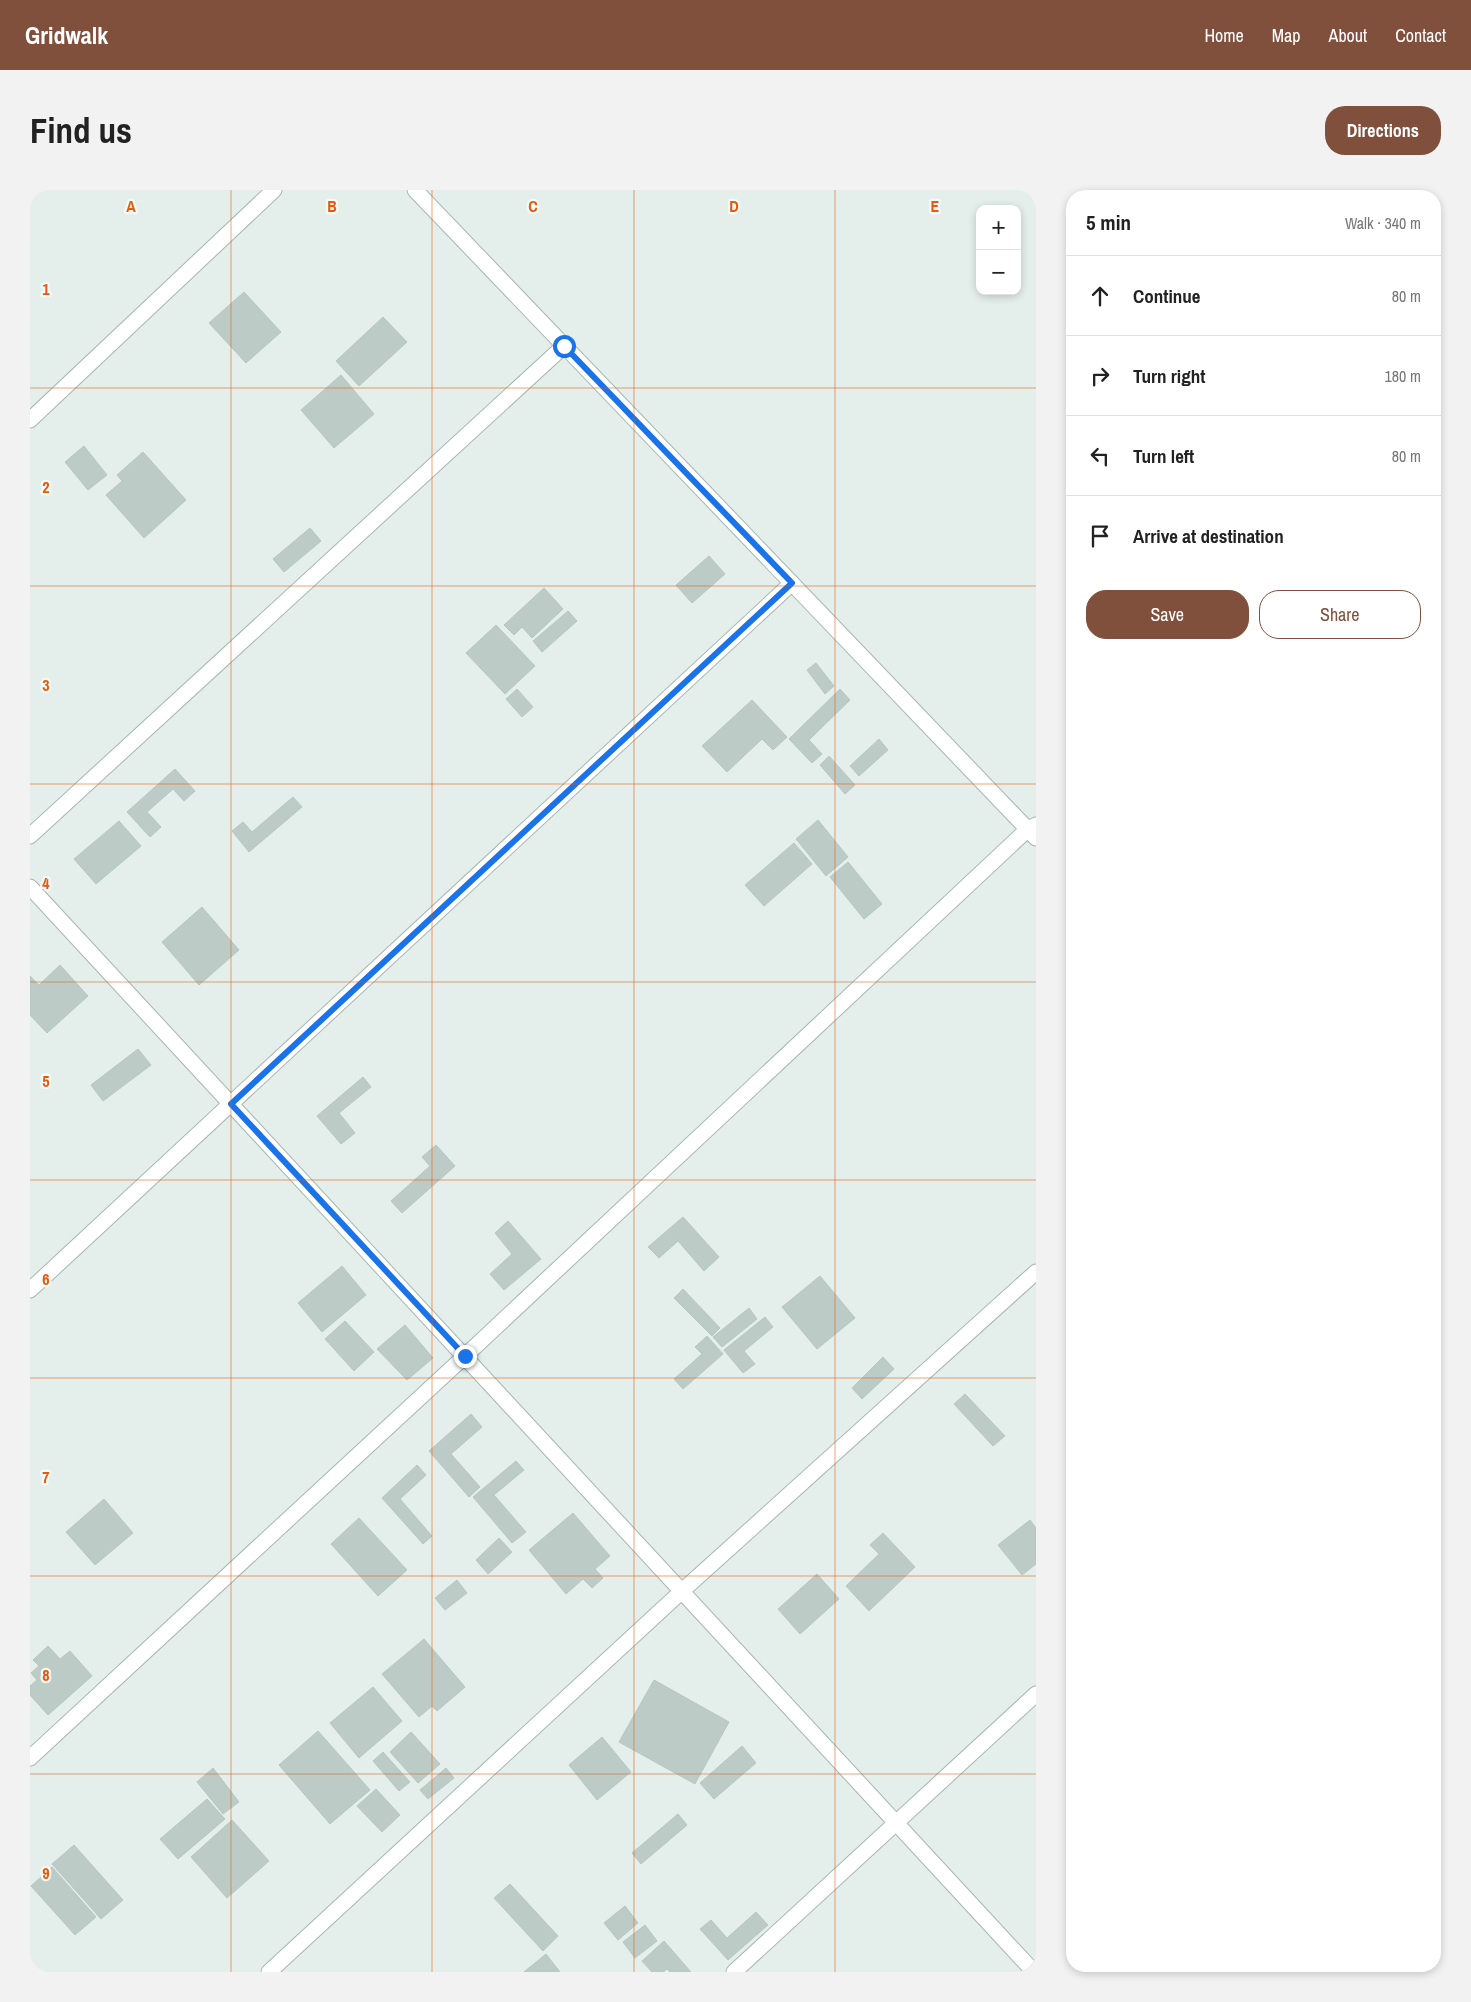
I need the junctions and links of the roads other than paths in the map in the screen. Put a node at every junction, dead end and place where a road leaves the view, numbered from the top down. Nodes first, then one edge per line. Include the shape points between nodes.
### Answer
1 (274, 190) edge
2 (415, 190) edge
3 (564, 346) junction
4 (30, 420) edge
5 (792, 583) junction
6 (1033, 831) edge
7 (30, 836) edge
8 (30, 887) edge
9 (231, 1104) junction
10 (1036, 1272) edge
11 (30, 1290) edge
12 (465, 1356) junction
13 (682, 1591) junction
14 (1036, 1694) edge
15 (30, 1758) edge
16 (896, 1822) junction
17 (269, 1972) edge
18 (734, 1972) edge
19 (1034, 1972) edge

1 - 4 street
2 - 3 street
3 - 5 street
3 - 7 street
5 - 6 street
5 - 9 street
6 - 12 street
8 - 9 street
9 - 11 street
9 - 12 street
10 - 13 street
12 - 13 street
12 - 15 street
13 - 16 street
13 - 17 street
14 - 16 street
16 - 18 street
16 - 19 street

